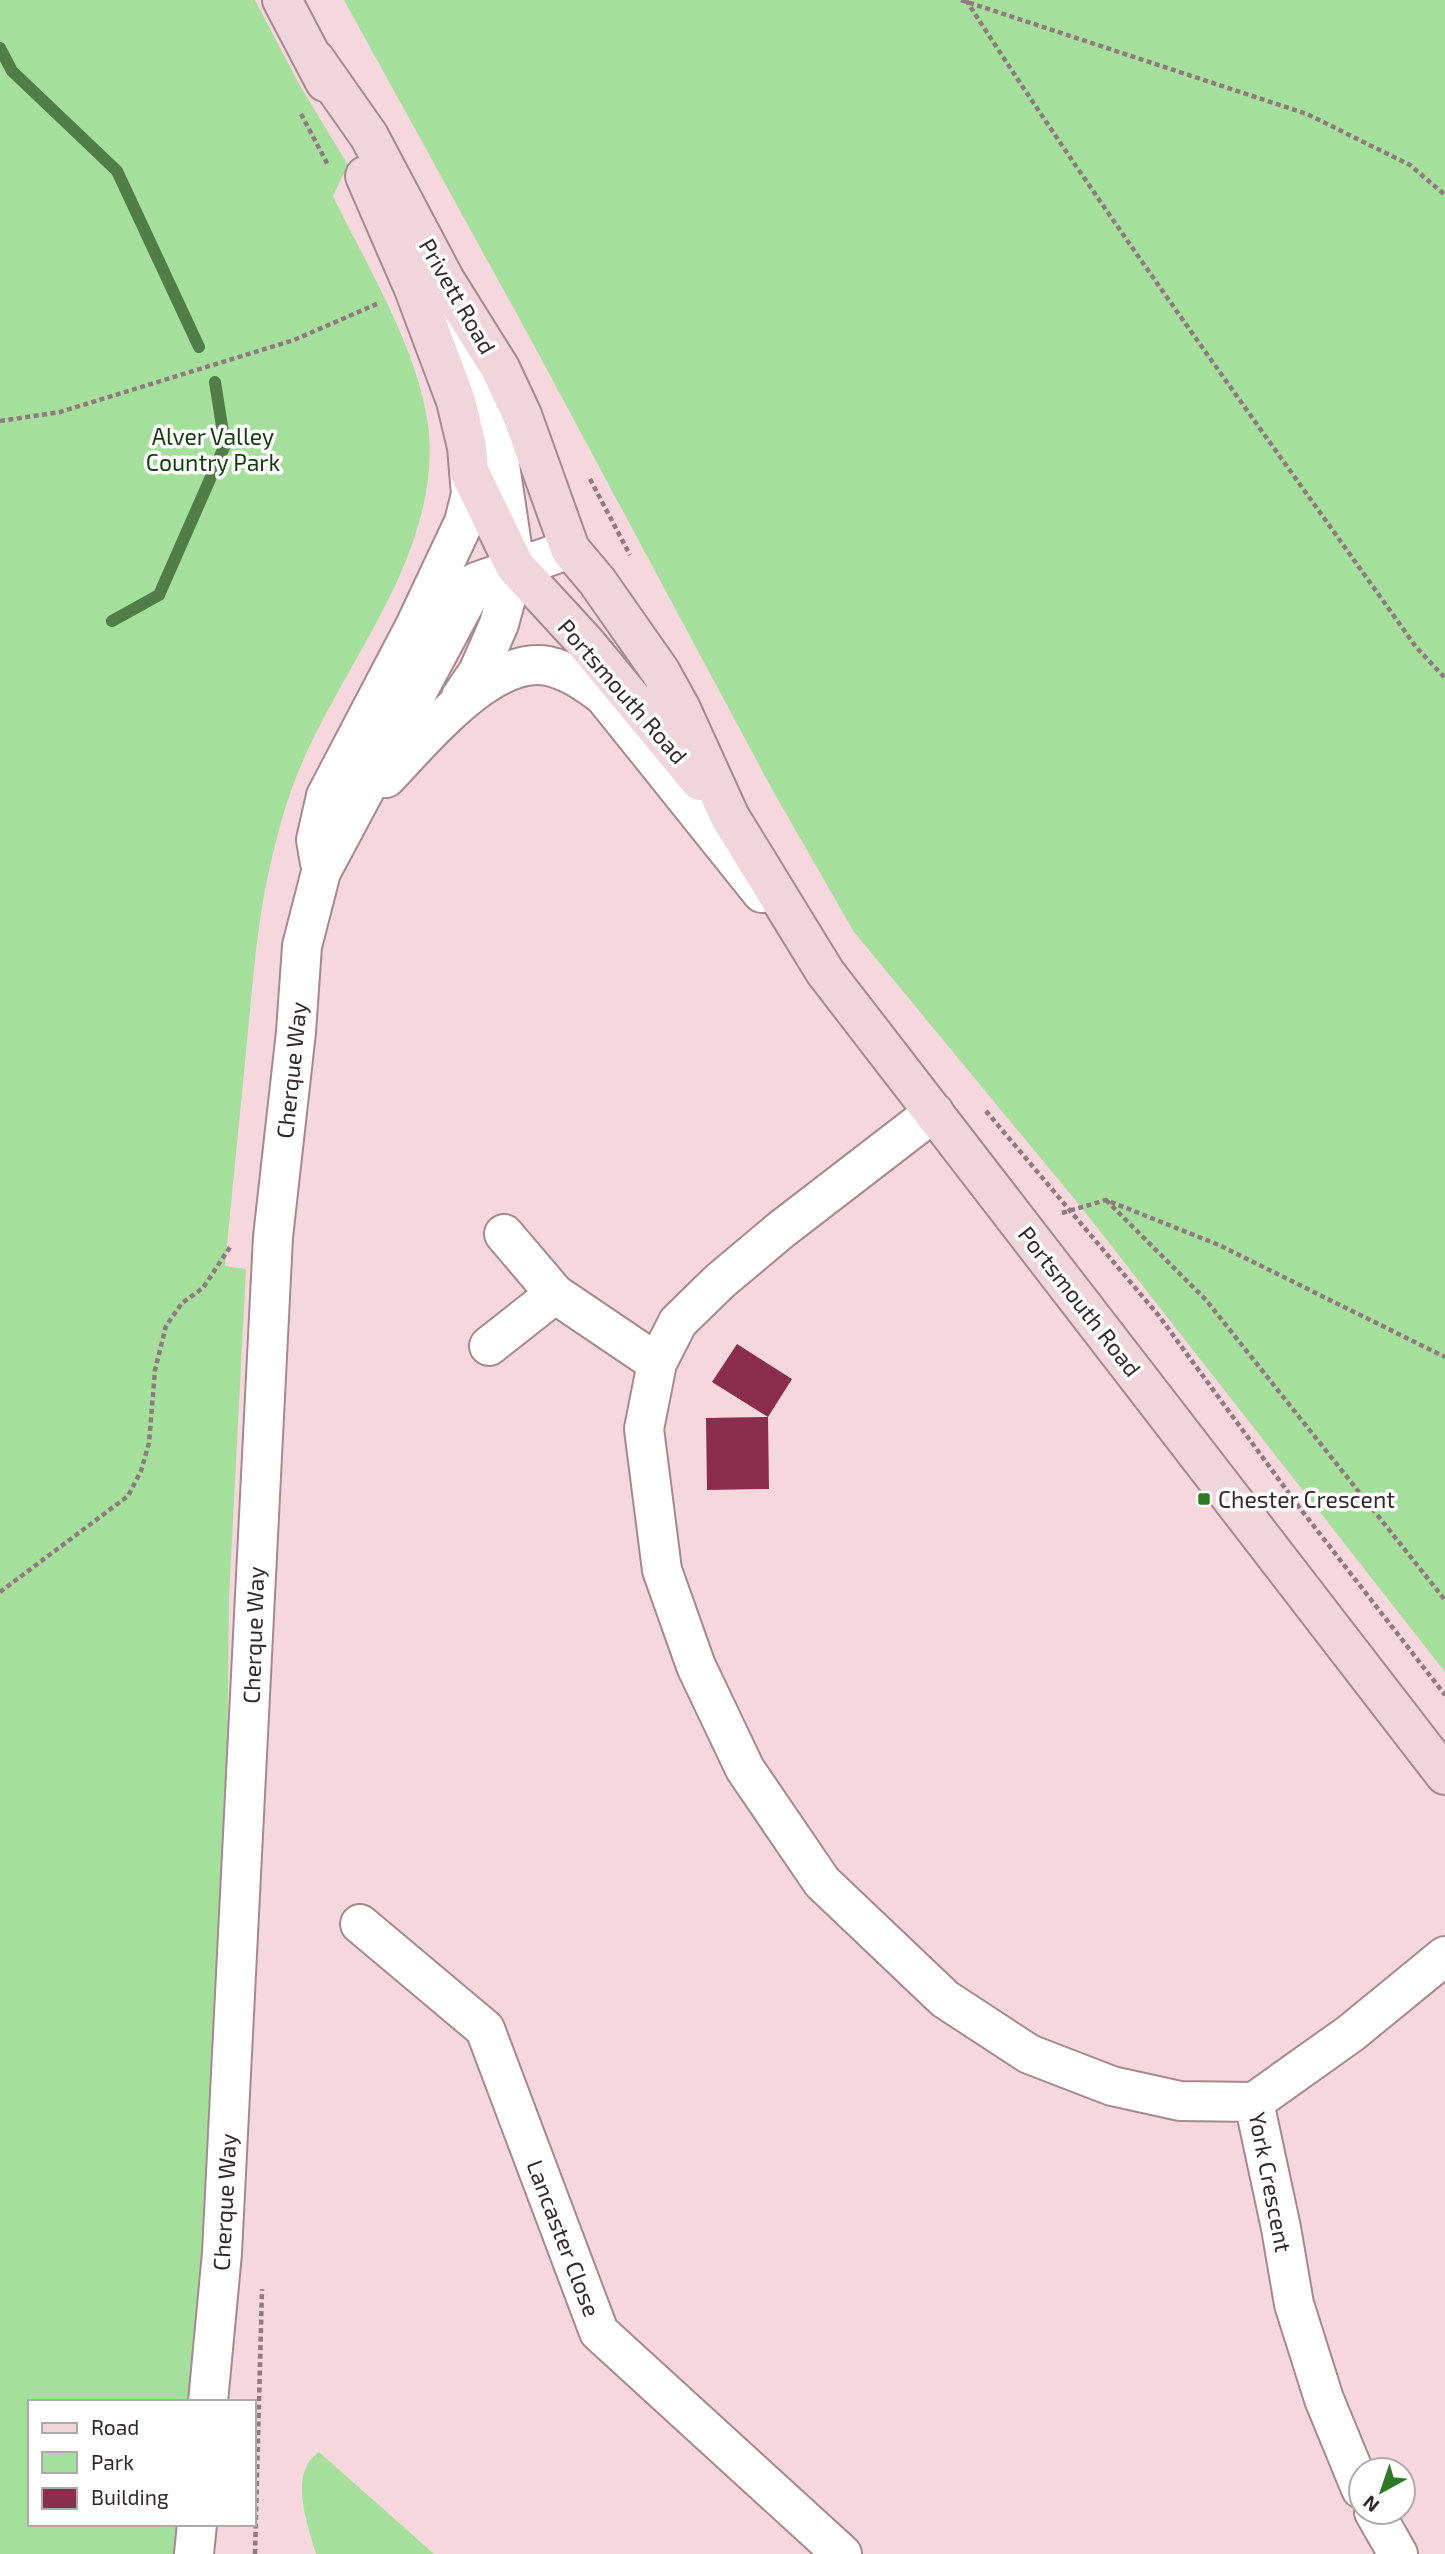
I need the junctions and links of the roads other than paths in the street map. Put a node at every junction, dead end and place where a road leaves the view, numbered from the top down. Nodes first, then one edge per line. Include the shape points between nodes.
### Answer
1 (282, 0) edge
2 (429, 284) junction
3 (469, 471) junction
4 (570, 549) junction
5 (515, 566) junction
6 (455, 707) junction
7 (353, 813) junction
8 (730, 817) junction
9 (321, 872) junction
10 (825, 972) junction
11 (934, 1112) junction
12 (504, 1234) dead end
13 (555, 1294) junction
14 (489, 1346) dead end
15 (657, 1363) junction
16 (1445, 1775) edge
17 (360, 1924) dead end
18 (1445, 1956) edge
19 (1254, 2102) junction
20 (208, 2400) edge
21 (1347, 2456) edge
22 (197, 2526) edge
23 (1382, 2526) edge
24 (194, 2554) edge
25 (842, 2554) edge
26 (1398, 2554) edge

1 - 2 main road, Privett Road
2 - 3 main road, Privett Road
2 - 4 main road, Privett Road via 500,368
2 - 5 street via 492,411
3 - 5 main road, Privett Road
3 - 9 street, Cherque Way via 471,494 464,522 327,796 316,841
4 - 5 street, Cherque Way
4 - 8 main road, Portsmouth Road via 660,671
5 - 6 street via 499,624 478,672
5 - 7 street, Cherque Way via 476,582
5 - 8 main road, Portsmouth Road via 585,642
6 - 7 street
6 - 10 street via 477,687 506,674 546,666 575,676 604,696
7 - 9 street, Cherque Way
8 - 10 main road, Portsmouth Road
9 - 20 street, Cherque Way via 302,946 273,1237 222,2253
10 - 11 main road, Portsmouth Road
11 - 15 street via 720,1281 678,1322
11 - 16 main road, Portsmouth Road
12 - 13 street
13 - 14 street
13 - 15 street
15 - 19 street via 644,1429 663,1570 696,1666 745,1769 821,1882 945,1999 1029,2054 1112,2086 1180,2101
17 - 25 street, Lancaster Close via 485,2029 599,2332
18 - 19 street, York Crescent via 1352,2033
19 - 21 street, York Crescent via 1294,2304
22 - 24 street
23 - 26 street

